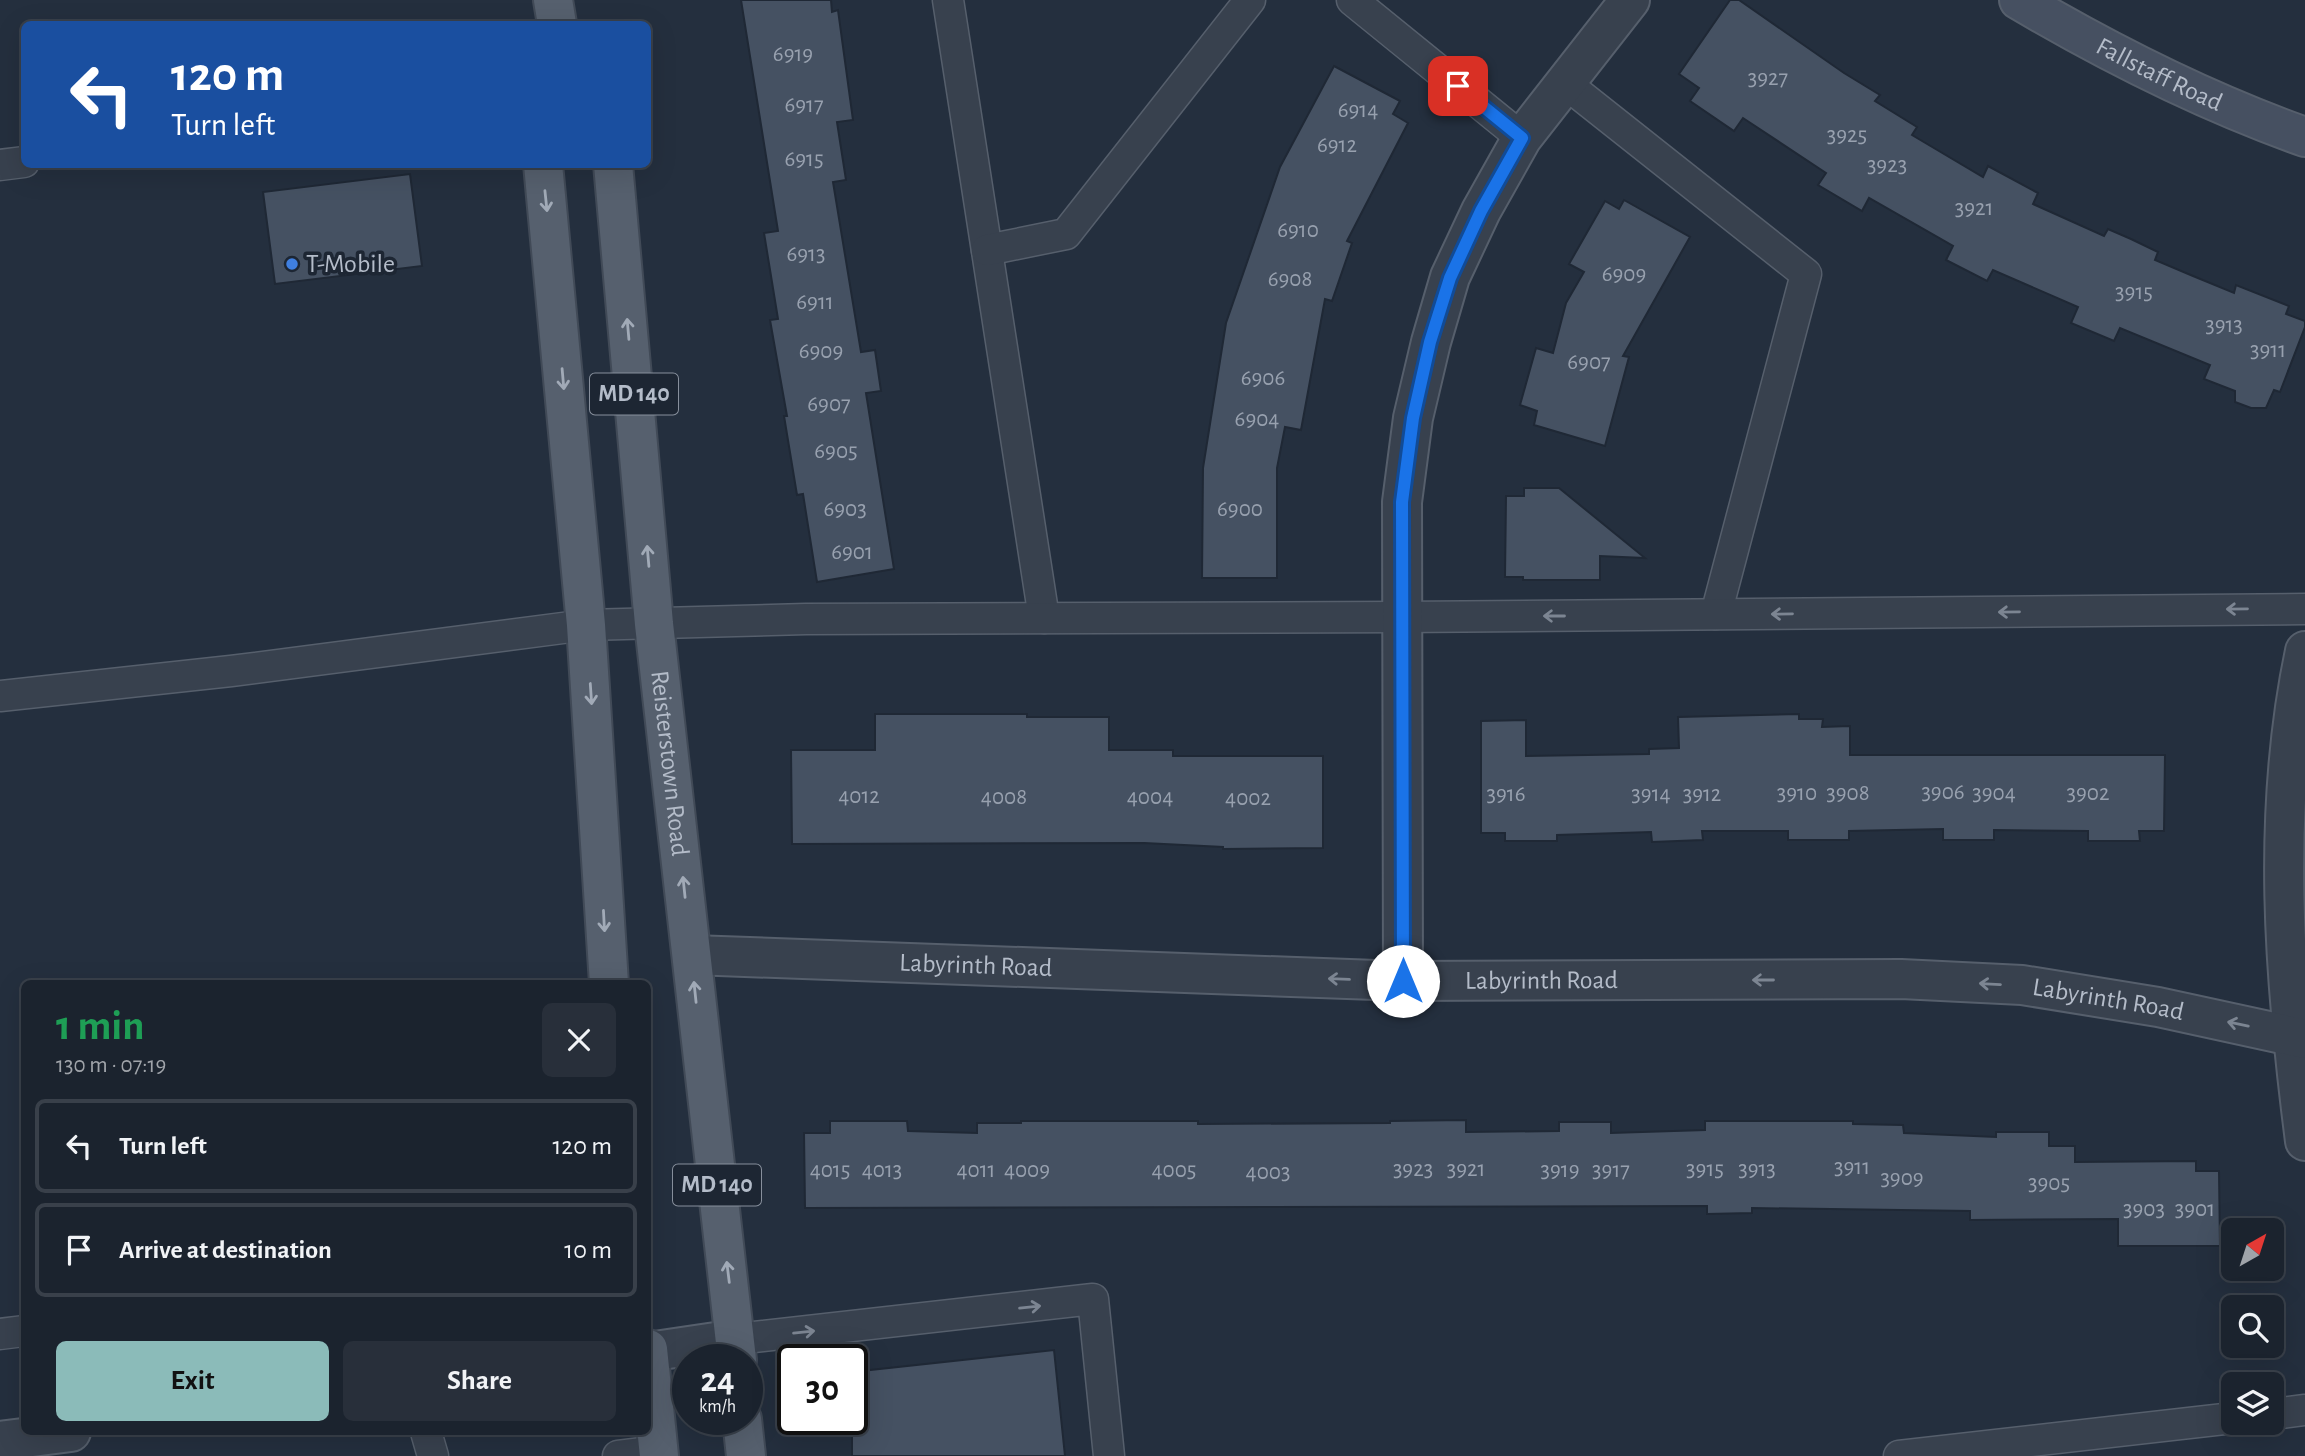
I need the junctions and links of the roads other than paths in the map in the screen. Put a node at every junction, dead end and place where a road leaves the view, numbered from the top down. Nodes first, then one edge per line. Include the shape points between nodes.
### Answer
1 (553, 0) edge
2 (948, 0) edge
3 (1250, 0) edge
4 (1352, 0) edge
5 (1630, 0) edge
6 (2018, 0) edge
7 (556, 21) edge
8 (1565, 83) junction
9 (2305, 137) edge
10 (1522, 138) junction
11 (21, 162) edge
12 (0, 165) edge
13 (543, 168) edge
14 (614, 168) edge
15 (987, 250) junction
16 (2305, 609) edge
17 (1716, 614) junction
18 (1401, 617) junction
19 (1044, 618) junction
20 (654, 624) junction
21 (586, 625) junction
22 (2305, 651) edge
23 (0, 696) edge
24 (692, 955) junction
25 (609, 980) edge
26 (1403, 981) junction
27 (2298, 1037) edge
28 (2305, 1141) edge
29 (21, 1331) edge
30 (0, 1334) edge
31 (735, 1344) edge
32 (763, 1346) edge
33 (651, 1351) edge
34 (672, 1351) edge
35 (651, 1379) edge
36 (2305, 1410) edge
37 (2284, 1412) edge
38 (2221, 1419) edge
39 (47, 1435) edge
40 (427, 1435) edge
41 (744, 1435) edge
42 (0, 1441) edge
43 (659, 1454) edge
44 (433, 1456) edge
45 (618, 1456) edge
46 (746, 1456) edge
47 (1110, 1456) edge
48 (1899, 1456) edge

1 - 7 main road
2 - 15 lane
3 - 15 lane via 1066,234
4 - 10 lane
5 - 8 street
6 - 9 street, Fallstaff Road via 2164,76
8 - 10 street
8 - 17 lane via 1806,274
10 - 18 street via 1450,278 1430,342 1413,418 1402,502
11 - 12 lane
13 -> 21 main road, MD 140
20 -> 14 main road, Reisterstown Road / MD 140
15 - 19 lane
16 -> 17 lane
17 -> 18 lane
18 - 19 lane
18 - 26 street
19 - 20 lane
20 - 21 lane
24 -> 20 main road, Reisterstown Road / MD 140
21 - 23 lane
21 -> 25 main road, MD 140
22 - 27 street via 2285,787 2284,879
26 -> 24 street, Labyrinth Road
31 -> 24 main road, Reisterstown Road / MD 140
27 -> 26 street, Labyrinth Road via 2158,1007 2022,985 1901,979
27 - 28 street
29 - 30 lane
32 -> 47 lane via 1093,1300
33 - 34 street
35 - 43 main road
36 - 37 lane
38 - 48 lane
39 - 42 street
40 - 44 lane
41 - 46 main road
43 - 45 lane

